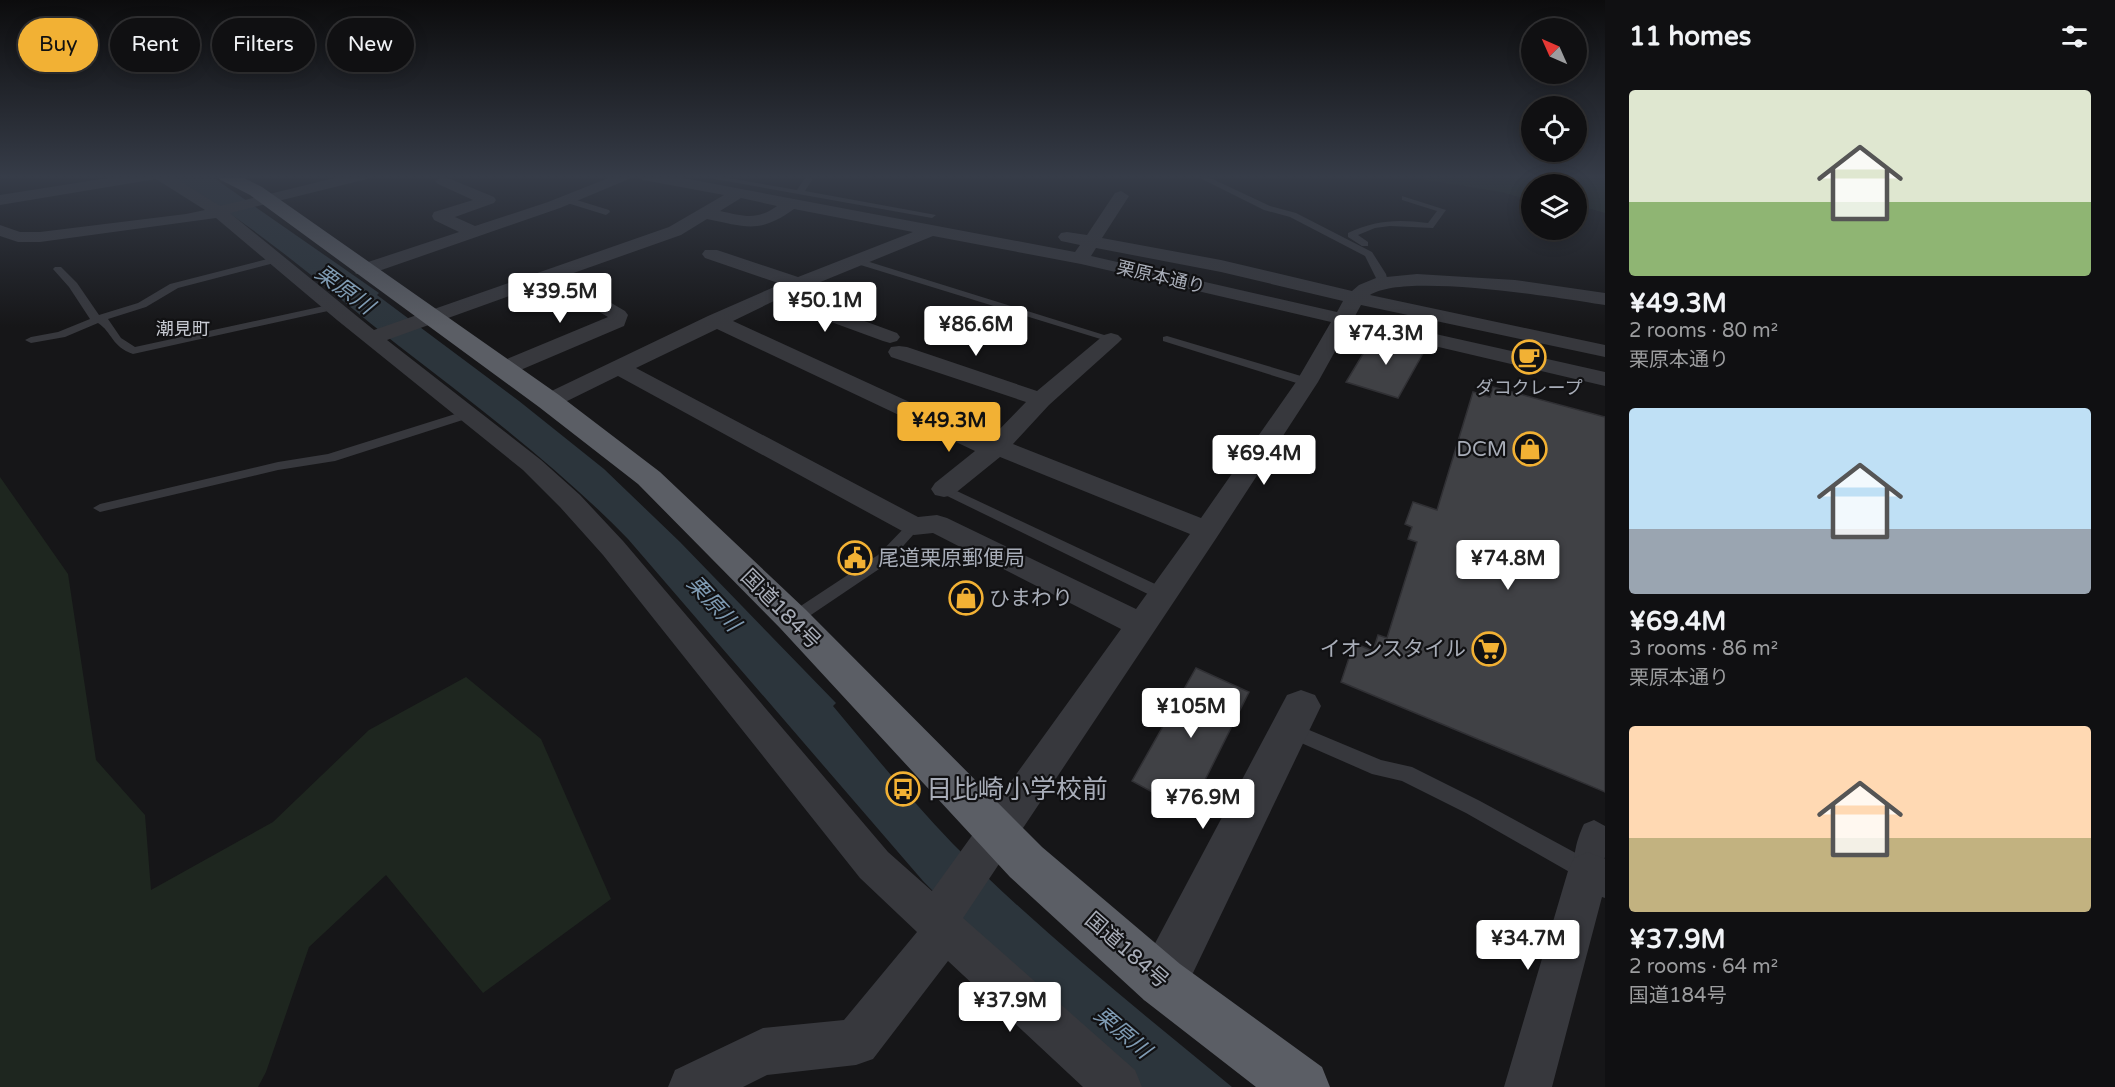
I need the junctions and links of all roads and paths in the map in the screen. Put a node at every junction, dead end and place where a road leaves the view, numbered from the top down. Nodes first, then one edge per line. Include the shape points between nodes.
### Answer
1 (131, 226) edge
2 (238, 226) edge
3 (296, 226) edge
4 (461, 226) edge
5 (496, 226) edge
6 (683, 226) edge
7 (923, 226) edge
8 (934, 226) edge
9 (974, 226) edge
10 (1101, 226) edge
11 (1315, 226) edge
12 (1368, 226) edge
13 (1009, 227) dead end
14 (0, 230) edge
15 (476, 233) junction
16 (1044, 233) dead end
17 (1091, 241) junction
18 (711, 254) dead end
19 (1369, 254) junction
20 (1081, 259) junction
21 (275, 260) junction
22 (857, 261) junction
23 (58, 269) dead end
24 (363, 270) junction
25 (549, 275) junction
26 (1383, 282) junction
27 (799, 284) junction
28 (772, 294) junction
29 (1605, 299) edge
30 (333, 307) junction
31 (1350, 309) junction
32 (98, 319) junction
33 (423, 320) junction
34 (715, 320) junction
35 (378, 336) junction
36 (1111, 339) joint
37 (1167, 339) dead end
38 (31, 340) dead end
39 (1605, 351) edge
40 (619, 368) junction
41 (503, 369) junction
42 (1605, 379) edge
43 (1307, 382) junction
44 (1041, 400) junction
45 (549, 401) junction
46 (468, 414) junction
47 (995, 448) junction
48 (944, 489) joint
49 (100, 508) dead end
50 (914, 526) junction
51 (1207, 531) junction
52 (1164, 595) junction
53 (793, 619) junction
54 (1142, 626) junction
55 (1296, 718) joint
56 (990, 844) junction
57 (1595, 857) edge
58 (942, 921) junction
59 (1162, 982) junction
60 (692, 1087) edge
61 (1118, 1087) edge
62 (1302, 1087) edge
63 (1528, 1087) edge

1 - 14 street via 40,237 18,237
2 - 21 street
3 - 24 highway, 国道184号
4 - 15 street
5 - 15 street
6 - 25 street
7 - 22 street
8 - 20 street, 栗原本通り
9 - 13 street
10 - 17 street
11 - 19 lane
12 - 19 lane via 1351,235 1372,249
15 - 24 street
16 - 17 street
17 - 20 street
17 - 31 street via 1221,266
18 - 27 street
19 - 26 lane
20 - 31 street, 栗原本通り
21 - 30 street
21 - 32 lane via 174,286 142,305
22 - 27 street
22 - 36 lane
23 - 32 lane
24 - 33 highway, 国道184号
25 - 33 street
25 - 41 street via 618,315 617,322
26 - 29 street via 1457,281
26 - 31 street via 1366,289
27 - 28 street
28 - 34 street
28 - 44 street
30 - 32 lane via 133,351 117,340 106,322
30 - 35 street
31 - 39 street
31 - 42 street, 栗原本通り
31 - 43 street
32 - 38 lane via 61,335
33 - 35 street
33 - 41 highway, 国道184号
34 - 40 street
34 - 47 street
35 - 46 street
36 - 44 street
37 - 43 lane
40 - 45 street
40 - 50 street
41 - 45 highway, 国道184号
43 - 51 street
44 - 47 street
45 - 53 highway, 国道184号 via 649,478
46 - 49 lane via 330,458 278,466
46 - 58 street via 570,501 657,599 874,865
47 - 48 street
47 - 51 street via 1015,452
48 - 52 lane
50 - 53 lane via 883,559
50 - 54 street via 938,524
51 - 52 street
52 - 54 street
53 - 56 highway, 国道184号
54 - 56 street
55 - 57 lane via 1379,768 1405,773 1473,807
55 - 59 street
56 - 58 street
56 - 59 highway, 国道184号 via 1026,862
57 - 63 street
58 - 60 street via 856,1042 763,1052
58 - 61 street
59 - 62 highway, 国道184号

